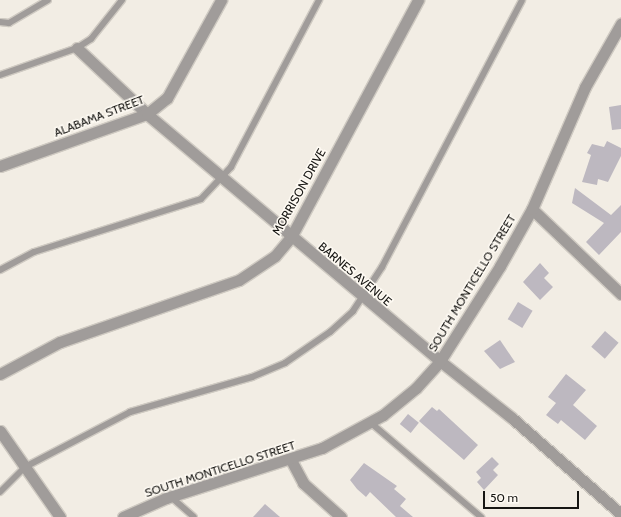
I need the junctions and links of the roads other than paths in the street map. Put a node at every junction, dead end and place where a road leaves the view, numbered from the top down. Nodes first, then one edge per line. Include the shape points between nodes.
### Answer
1 (48, 0) edge
2 (122, 0) edge
3 (221, 0) edge
4 (319, 0) edge
5 (418, 0) edge
6 (522, 0) edge
7 (0, 22) edge
8 (619, 33) edge
9 (77, 48) junction
10 (0, 75) edge
11 (147, 114) junction
12 (0, 166) edge
13 (221, 177) junction
14 (532, 209) junction
15 (291, 237) junction
16 (0, 270) edge
17 (621, 294) edge
18 (362, 297) junction
19 (440, 361) junction
20 (0, 374) edge
21 (370, 423) junction
22 (0, 430) edge
23 (291, 460) junction
24 (25, 467) junction
25 (0, 492) edge
26 (171, 497) junction
27 (621, 514) edge
28 (60, 517) edge
29 (123, 517) edge
30 (194, 517) edge
31 (341, 517) edge
32 (482, 517) edge

1 - 7 lane via 9,23
2 - 9 lane via 91,39
3 - 11 street, ALABAMA STREET via 167,98
4 - 13 lane via 231,166
5 - 15 street, MORRISON DRIVE
6 - 18 lane via 382,267
8 - 14 street, SOUTH MONTICELLO STREET via 585,87
9 - 10 lane
9 - 11 street, BARNES AVENUE
11 - 12 street, ALABAMA STREET
11 - 13 street, BARNES AVENUE
13 - 15 street, BARNES AVENUE
13 - 16 lane via 201,199 34,252
14 - 17 street
14 - 19 street, SOUTH MONTICELLO STREET
15 - 18 street, BARNES AVENUE
15 - 20 street, MORRISON DRIVE via 260,269 239,280 60,342
18 - 19 street, BARNES AVENUE
18 - 24 lane via 353,311 330,332 284,363 252,377 130,412
19 - 21 street, SOUTH MONTICELLO STREET via 416,388
19 - 27 street, BARNES AVENUE via 512,418
21 - 23 street, SOUTH MONTICELLO STREET via 347,437
21 - 32 lane
22 - 24 street
23 - 26 street, SOUTH MONTICELLO STREET
23 - 31 street via 302,483
24 - 25 lane
24 - 28 street
26 - 29 street, SOUTH MONTICELLO STREET
26 - 30 lane

